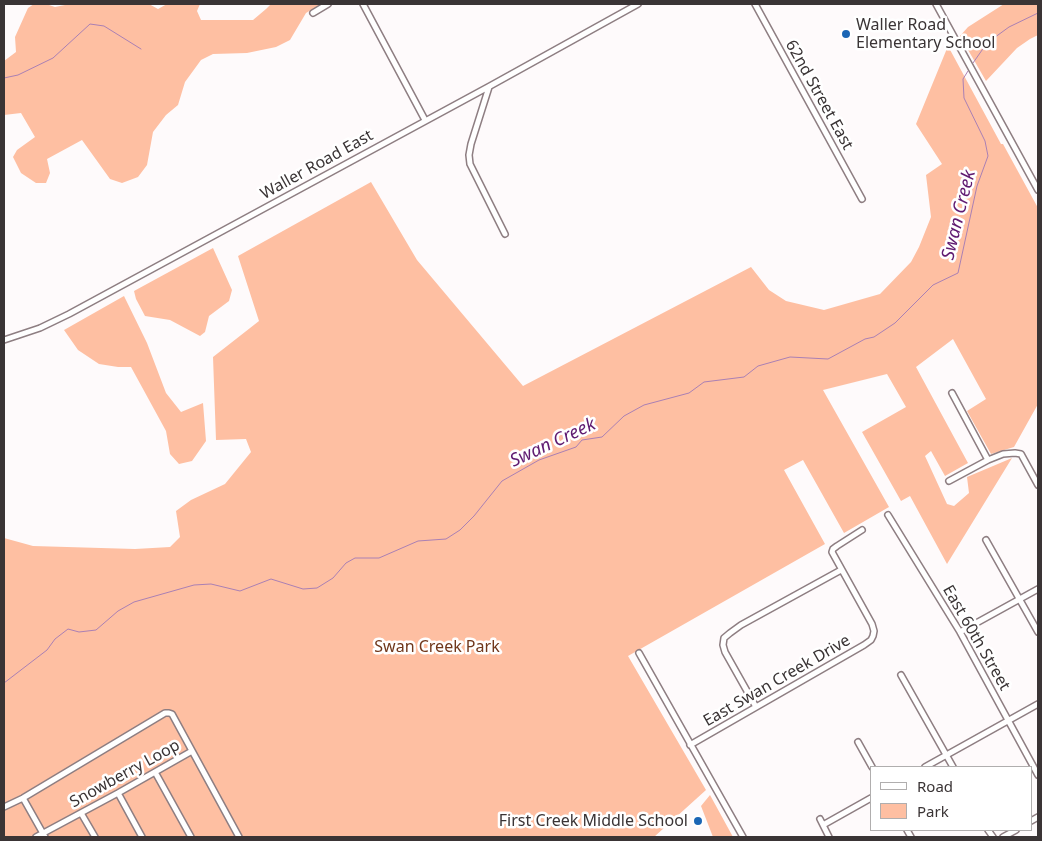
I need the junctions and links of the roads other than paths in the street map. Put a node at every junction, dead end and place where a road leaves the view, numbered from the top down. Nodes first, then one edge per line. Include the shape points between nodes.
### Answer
1 (328, 4) edge
2 (363, 4) edge
3 (638, 4) edge
4 (755, 4) edge
5 (936, 4) edge
6 (313, 12) dead end
7 (490, 86) junction
8 (425, 120) junction
9 (1038, 190) edge
10 (862, 199) dead end
11 (505, 234) dead end
12 (4, 340) edge
13 (952, 393) dead end
14 (988, 460) junction
15 (949, 481) dead end
16 (1038, 485) edge
17 (888, 515) dead end
18 (862, 530) dead end
19 (986, 540) dead end
20 (841, 570) junction
21 (1038, 589) edge
22 (1020, 599) junction
23 (960, 632) junction
24 (1038, 632) edge
25 (639, 653) dead end
26 (901, 675) dead end
27 (1038, 704) edge
28 (756, 707) junction
29 (1008, 721) junction
30 (858, 742) dead end
31 (690, 745) junction
32 (192, 751) junction
33 (947, 755) junction
34 (871, 766) edge
35 (927, 766) edge
36 (952, 766) edge
37 (155, 772) junction
38 (1038, 775) edge
39 (118, 793) junction
40 (23, 798) junction
41 (870, 799) edge
42 (4, 807) edge
43 (81, 813) junction
44 (820, 819) dead end
45 (823, 825) junction
46 (1014, 831) edge
47 (44, 835) edge
48 (36, 837) edge
49 (94, 837) edge
50 (142, 837) edge
51 (191, 837) edge
52 (239, 837) edge
53 (743, 837) edge
54 (829, 837) edge
55 (1003, 837) edge

1 - 6 street
2 - 8 street
3 - 7 street, Waller Road East
4 - 10 street, 62nd Street East
5 - 9 street
7 - 8 street, Waller Road East
7 - 11 street via 469,155 470,164
8 - 12 street, Waller Road East via 68,314
13 - 14 street
14 - 15 street
14 - 16 street via 1003,454 1021,454
17 - 23 street, East 60th Street
18 - 20 street via 834,548 832,553
19 - 22 street
20 - 28 street, East Swan Creek Drive via 872,624 873,636 866,644
20 - 28 street via 741,625 724,638 725,652
21 - 22 street
22 - 23 street
22 - 24 street
23 - 29 street, East 60th Street
25 - 31 street
26 - 33 street
27 - 29 street
28 - 31 street, East Swan Creek Drive
29 - 33 street
29 - 38 street, East 60th Street
30 - 34 street
31 - 53 street
32 - 37 street, Snowberry Loop
32 - 40 street via 172,714 165,713
32 - 52 street, Snowberry Loop
33 - 35 street
33 - 36 street
37 - 39 street, Snowberry Loop
37 - 51 street
39 - 43 street, Snowberry Loop
39 - 50 street
40 - 42 street
40 - 47 street
41 - 45 street
43 - 47 street, Snowberry Loop
43 - 49 street
44 - 45 street
45 - 54 street
46 - 55 street
47 - 48 street, Snowberry Loop

